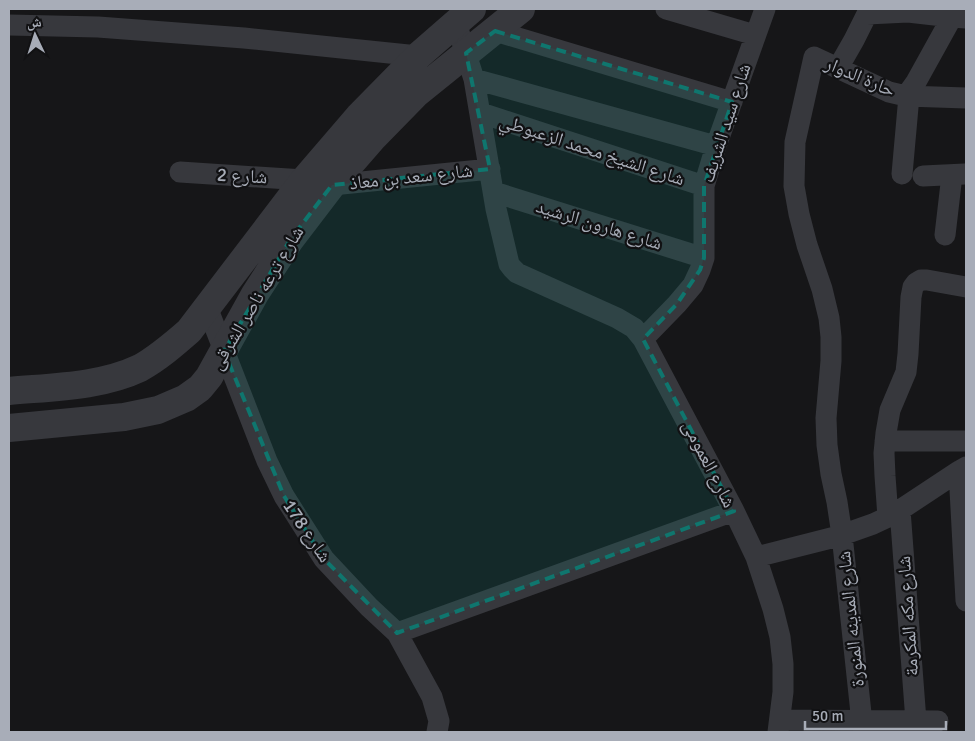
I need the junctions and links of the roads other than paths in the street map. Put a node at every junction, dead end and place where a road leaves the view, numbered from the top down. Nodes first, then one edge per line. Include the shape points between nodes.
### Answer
1 (521, 9) edge
2 (666, 9) edge
3 (765, 9) edge
4 (868, 11) edge
5 (464, 16) edge
6 (959, 18) edge
7 (9, 25) edge
8 (495, 31) junction
9 (756, 36) junction
10 (466, 53) junction
11 (418, 56) junction
12 (814, 57) joint
13 (838, 68) junction
14 (474, 79) junction
15 (908, 96) junction
16 (966, 97) edge
17 (732, 102) junction
18 (480, 113) junction
19 (716, 146) junction
20 (490, 169) junction
21 (180, 172) dead end
22 (902, 174) dead end
23 (959, 174) edge
24 (923, 176) dead end
25 (304, 180) junction
26 (332, 185) junction
27 (704, 186) junction
28 (494, 192) junction
29 (945, 235) dead end
30 (704, 258) junction
31 (966, 287) edge
32 (207, 307) junction
33 (643, 339) junction
34 (224, 351) junction
35 (9, 390) edge
36 (9, 428) edge
37 (885, 441) junction
38 (966, 441) edge
39 (962, 469) edge
40 (734, 511) junction
41 (894, 514) junction
42 (842, 535) junction
43 (756, 557) junction
44 (966, 601) edge
45 (397, 633) junction
46 (916, 721) junction
47 (938, 721) dead end
48 (779, 726) edge
49 (863, 726) edge
50 (437, 732) edge

1 - 8 street, شارع ترعه ناصر الشرقى
2 - 9 street
3 - 9 street, شارع سيد الشريف
4 - 6 street
4 - 13 street
5 - 10 street
5 - 11 street, شارع ترعه ناصر الشرقى
6 - 15 street
7 - 11 street via 244,38
8 - 10 street, شارع ترعه ناصر الشرقى
8 - 17 street
9 - 17 street, شارع سيد الشريف
10 - 14 street
10 - 26 street, شارع ترعه ناصر الشرقى via 411,99
11 - 25 street, شارع ترعه ناصر الشرقى via 358,116
12 - 13 street, حارة الدوار
12 - 42 street, شارع المدينه المنورة via 795,142 794,186 832,337 827,445
13 - 15 street, حارة الدوار via 889,92
14 - 18 street
14 - 19 street
15 - 16 street, حارة الدوار
15 - 22 street
17 - 19 street, شارع سيد الشريف
18 - 20 street
18 - 27 street, شارع الشيخ محمد الزعبوطي
19 - 27 street, شارع سيد الشريف
20 - 26 street, شارع سعد بن معاذ
20 - 28 street
21 - 25 street, شارع 2
23 - 24 street
23 - 29 street
25 - 32 street, شارع ترعه ناصر الشرقى
26 - 34 street, شارع ترعه ناصر الشرقى via 290,240
27 - 30 street, شارع سيد الشريف
28 - 30 street, شارع هارون الرشيد
28 - 33 street, شارع العمومى via 510,264 517,273 617,318 634,328
30 - 33 street, شارع سيد الشريف via 693,285
31 - 37 street, شارع مكه المكرمة via 921,280 913,287 906,372 890,410
32 - 34 street, شارع 178
32 - 35 street, شارع ترعه ناصر الشرقى via 189,331 166,352 140,368 111,379
33 - 40 street, شارع العمومى
34 - 36 street, شارع ترعه ناصر الشرقى via 200,388 158,410 124,417
34 - 45 street, شارع 178 via 284,496 324,559
37 - 38 street
37 - 41 street, شارع مكه المكرمة via 885,476
39 - 41 street
39 - 44 street
40 - 43 street, شارع العمومى
40 - 45 street
41 - 42 street
41 - 46 street, شارع مكه المكرمة
42 - 43 street
42 - 49 street, شارع المدينه المنورة
43 - 48 street, شارع العمومى via 780,637 783,692
45 - 50 street, شارع 178 via 432,697 439,721
46 - 47 street
46 - 49 street
48 - 49 street

